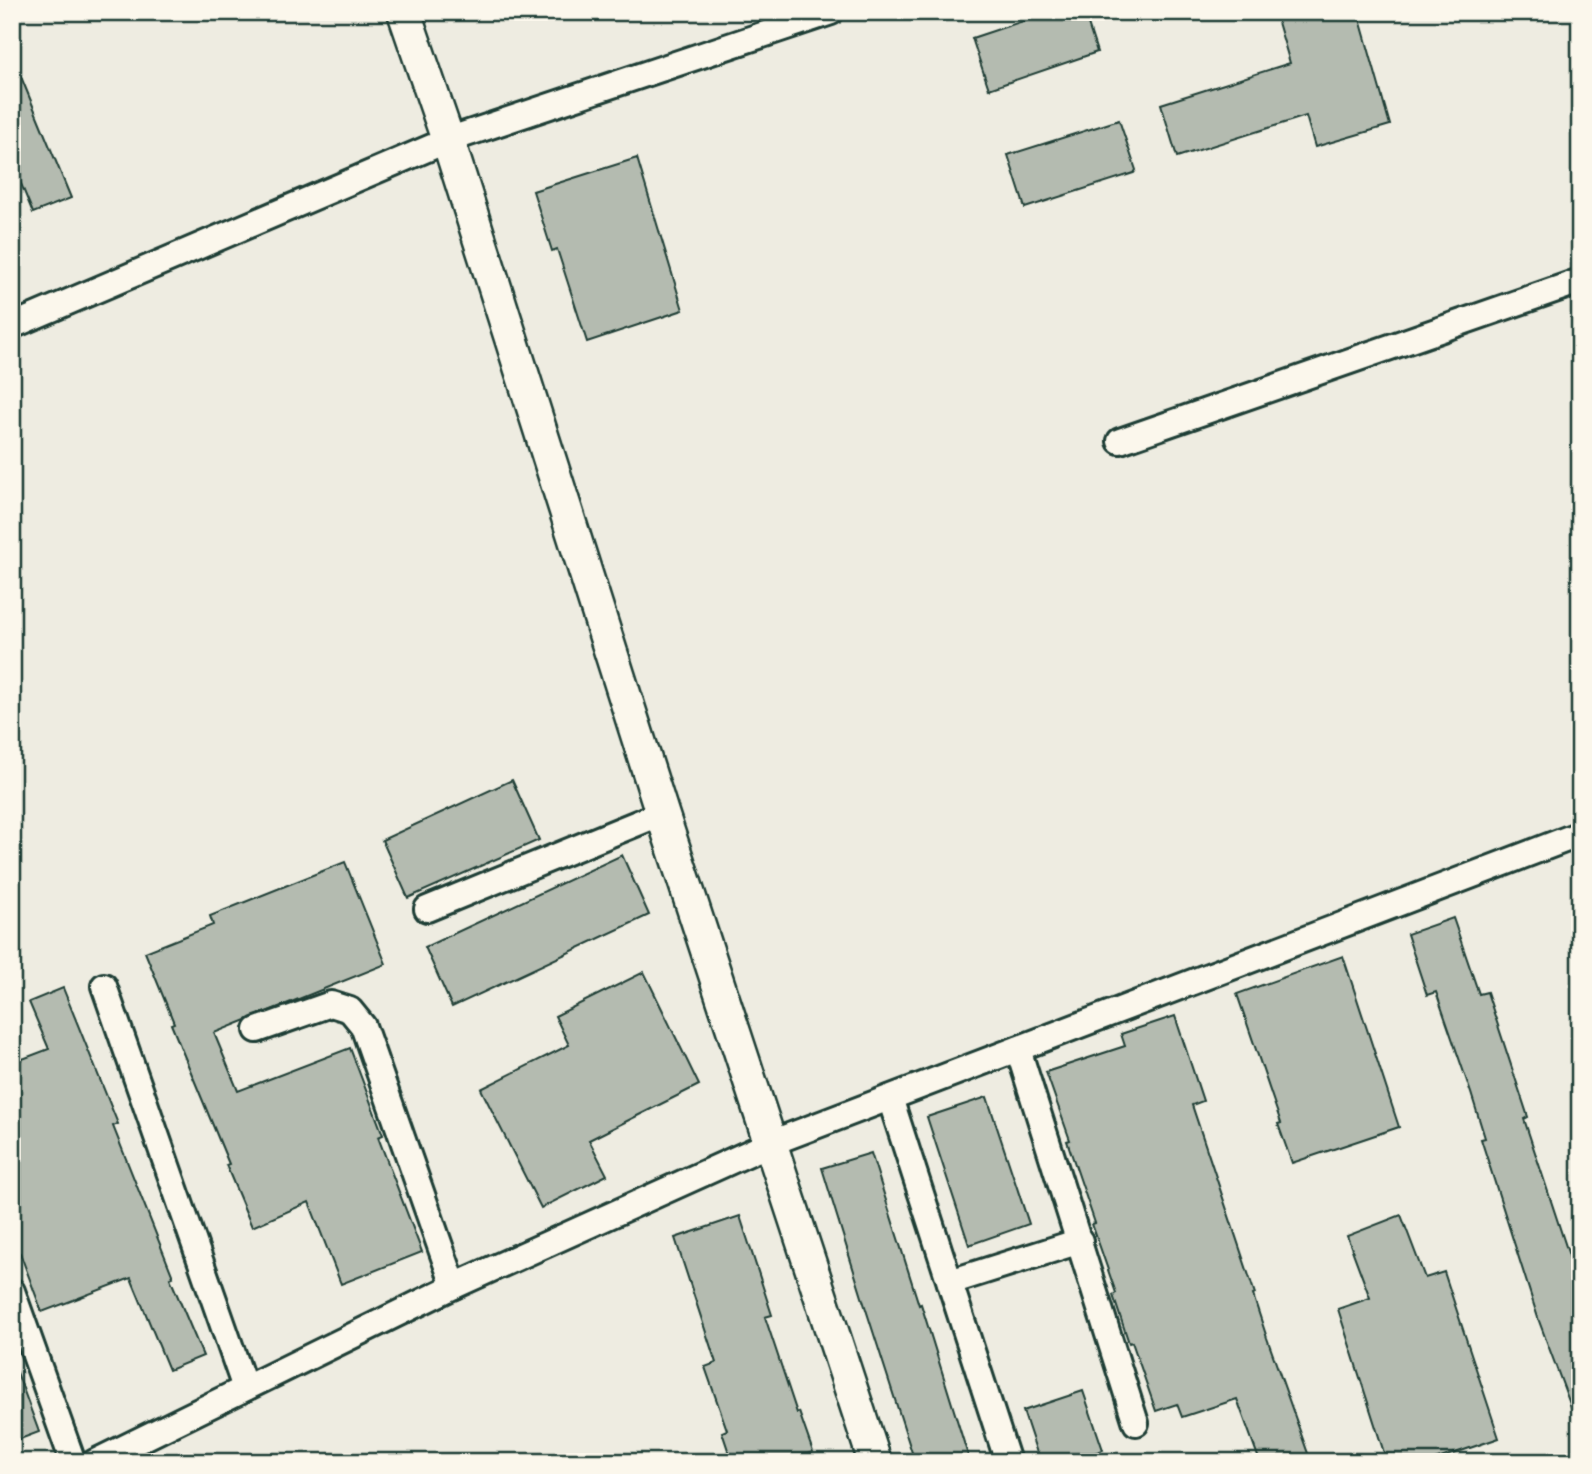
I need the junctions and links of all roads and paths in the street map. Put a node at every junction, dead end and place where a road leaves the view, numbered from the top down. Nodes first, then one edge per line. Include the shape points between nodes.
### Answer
1 (404, 12) edge
2 (831, 12) edge
3 (448, 140) junction
4 (1580, 281) edge
5 (12, 326) edge
6 (1120, 441) dead end
7 (662, 813) junction
8 (1580, 834) edge
9 (427, 909) dead end
10 (104, 986) dead end
11 (257, 1030) dead end
12 (1017, 1049) junction
13 (890, 1098) junction
14 (771, 1143) junction
15 (1080, 1241) junction
16 (950, 1282) junction
17 (454, 1286) junction
18 (12, 1290) edge
19 (245, 1388) junction
20 (1136, 1423) dead end
21 (73, 1462) edge
22 (95, 1462) edge
23 (876, 1462) edge
24 (1008, 1462) edge

1 - 3 street
2 - 3 street
3 - 5 street
3 - 7 street
4 - 6 street
7 - 9 street
7 - 14 street
8 - 12 street
10 - 19 street
11 - 17 street via 331,1004 350,1010 363,1026
12 - 13 street
12 - 15 street
13 - 14 street
13 - 16 street
14 - 17 street
14 - 23 street
15 - 16 street
15 - 20 street
16 - 24 street
17 - 19 street
18 - 21 street
19 - 22 street

